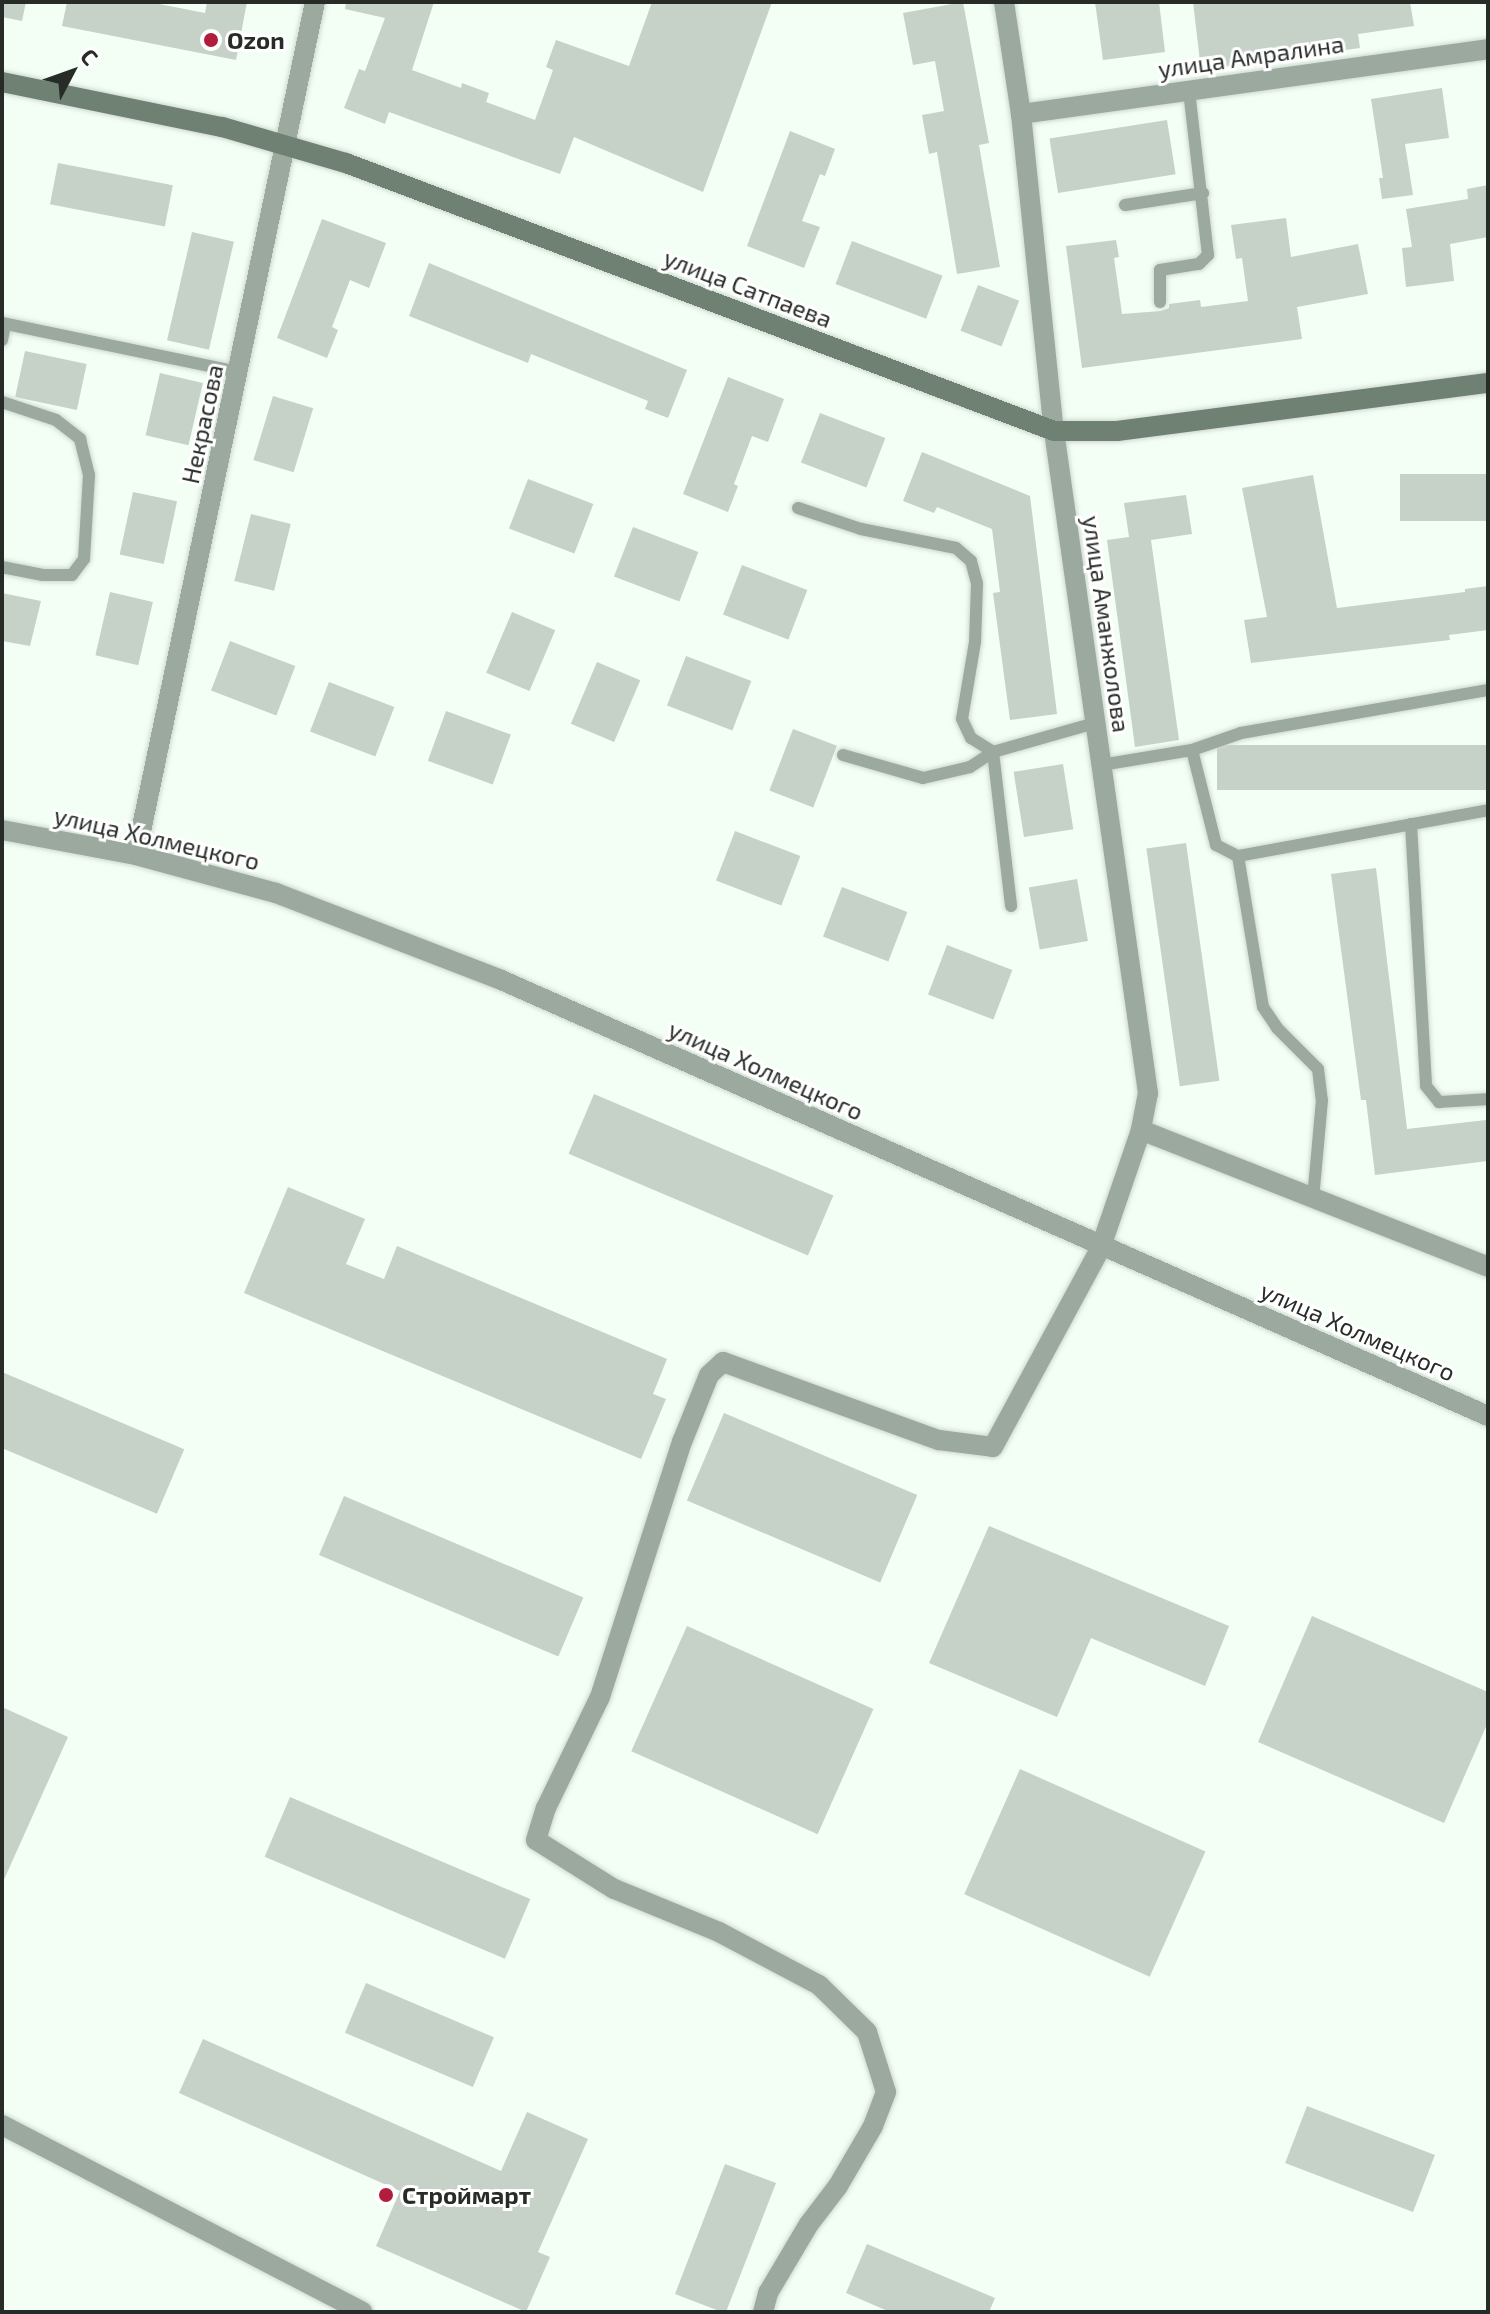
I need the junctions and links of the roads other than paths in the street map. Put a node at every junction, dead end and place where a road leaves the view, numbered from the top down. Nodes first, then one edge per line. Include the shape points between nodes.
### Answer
1 (315, 2) edge
2 (1004, 2) edge
3 (1488, 49) edge
4 (2, 82) edge
5 (1189, 91) junction
6 (1021, 114) junction
7 (288, 146) junction
8 (1203, 193) junction
9 (1125, 205) dead end
10 (1160, 302) dead end
11 (3, 324) edge
12 (2, 340) edge
13 (239, 372) junction
14 (1488, 383) edge
15 (2, 402) edge
16 (1054, 431) junction
17 (798, 508) dead end
18 (2, 567) edge
19 (1488, 690) edge
20 (1095, 723) junction
21 (1192, 750) junction
22 (993, 752) junction
23 (843, 755) dead end
24 (1101, 765) junction
25 (1488, 810) edge
26 (1411, 824) junction
27 (2, 830) edge
28 (136, 855) junction
29 (1238, 856) junction
30 (1011, 906) dead end
31 (1488, 1099) edge
32 (1141, 1130) junction
33 (1313, 1198) junction
34 (1101, 1247) junction
35 (1488, 1267) edge
36 (1488, 1416) edge
37 (2, 2125) edge
38 (362, 2312) edge
39 (763, 2312) edge

1 - 7 street, Некрасова
2 - 6 street, улица Аманжолова
3 - 5 street, улица Амралина
4 - 7 main road, улица Сатпаева via 222,127
5 - 6 street, улица Амралина
5 - 8 lane
6 - 16 street, улица Аманжолова
7 - 13 street, Некрасова
7 - 16 main road, улица Сатпаева via 346,163
8 - 9 lane
8 - 10 lane via 1208,255 1199,264 1160,270
11 - 12 lane
11 - 13 lane
13 - 28 street, Некрасова
14 - 16 main road, улица Сатпаева via 1117,431
15 - 18 lane via 56,420 80,439 89,475 84,559 72,575
16 - 20 street, улица Аманжолова
17 - 22 lane via 967,554 977,583 975,642 962,719 971,738
19 - 21 lane via 1241,733
20 - 22 lane
20 - 24 street, улица Аманжолова
21 - 24 lane
21 - 29 lane via 1216,845
22 - 23 lane via 970,767 923,778
22 - 30 lane
24 - 32 street, улица Аманжолова via 1148,1093
25 - 26 lane
26 - 29 lane
26 - 31 lane via 1426,1086 1439,1102
27 - 28 street, улица Холмецкого
28 - 34 street, улица Холмецкого via 276,893 499,979
29 - 33 lane via 1263,1007 1318,1069 1322,1100
32 - 33 street
32 - 34 street, улица Аманжолова
33 - 35 street
34 - 36 street, улица Холмецкого
34 - 39 street, улица Аманжолова via 993,1447 939,1440 723,1362 709,1375 682,1442 600,1697 542,1818 536,1840 614,1889 719,1932 819,1985 867,2032 886,2092 873,2126 768,2293
37 - 38 street

